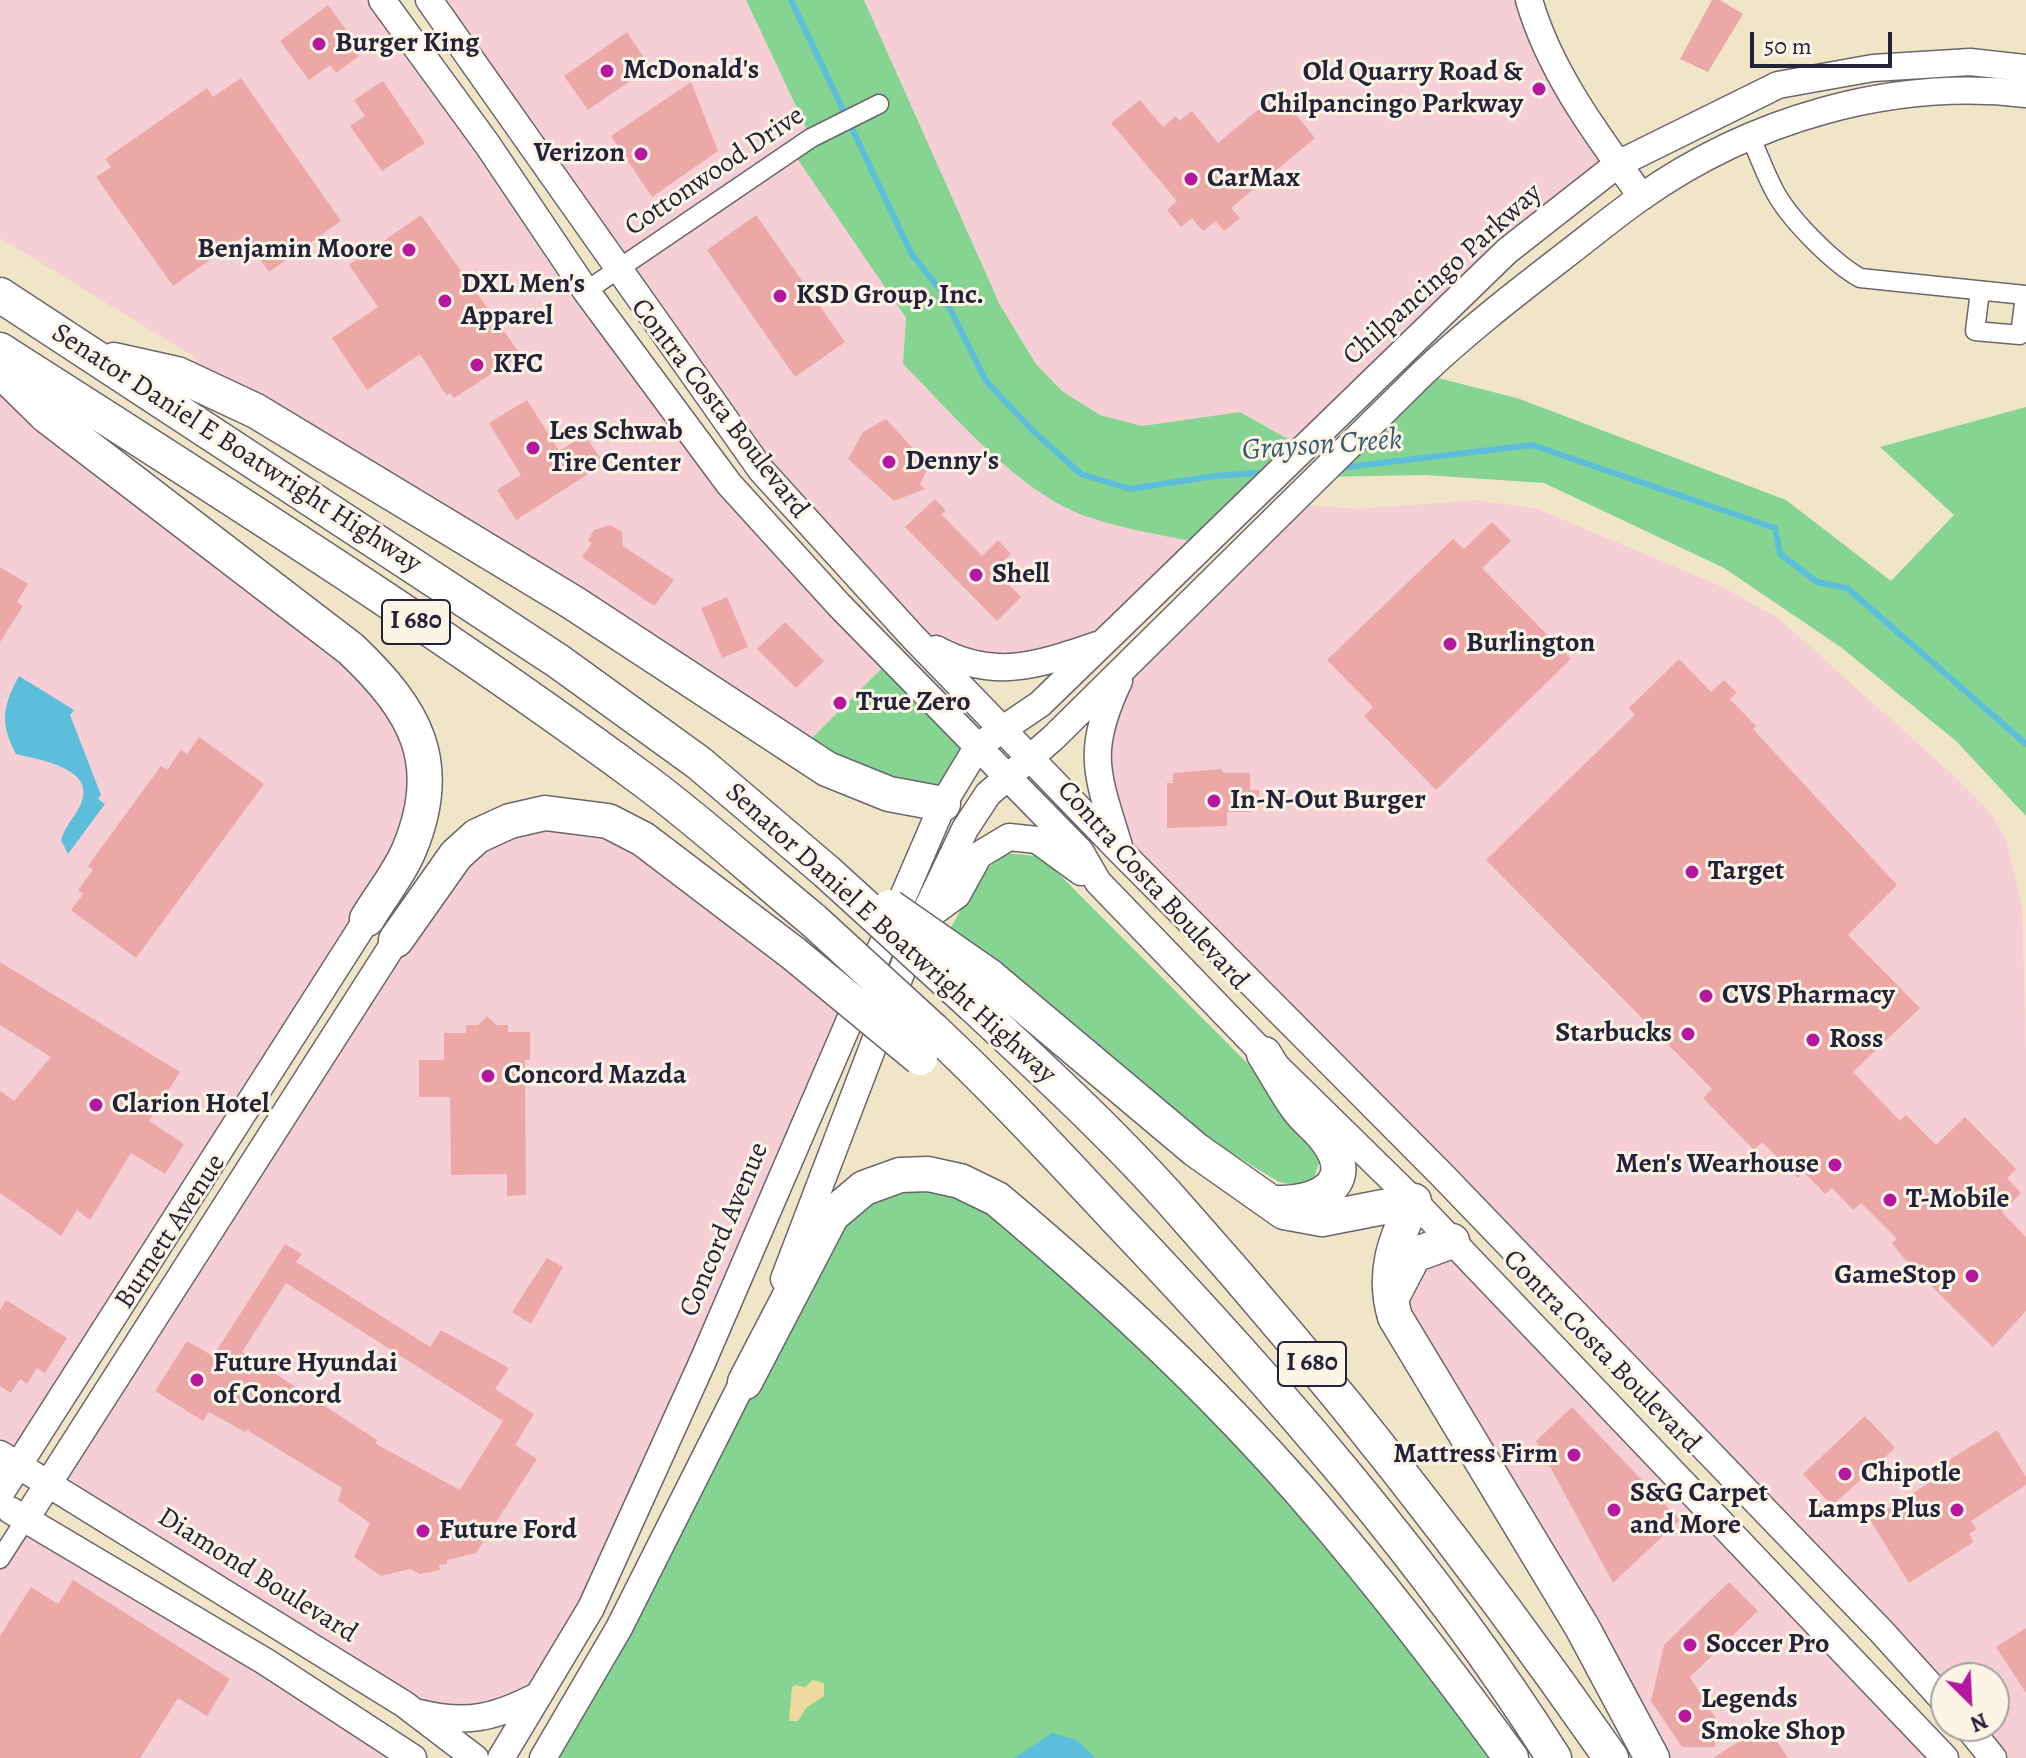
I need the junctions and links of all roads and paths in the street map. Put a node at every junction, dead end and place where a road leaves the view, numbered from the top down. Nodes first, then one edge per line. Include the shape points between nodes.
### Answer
1 (382, 0) edge
2 (429, 0) edge
3 (1529, 0) edge
4 (2026, 68) edge
5 (2026, 94) edge
6 (879, 104) dead end
7 (1750, 136) junction
8 (1618, 164) junction
9 (1642, 197) junction
10 (619, 270) junction
11 (586, 291) junction
12 (1980, 291) dead end
13 (0, 295) edge
14 (608, 321) junction
15 (1430, 327) junction
16 (0, 350) edge
17 (94, 355) junction
18 (0, 370) edge
19 (706, 395) junction
20 (1352, 444) junction
21 (1257, 495) junction
22 (1212, 580) junction
23 (912, 636) junction
24 (1104, 642) junction
25 (1126, 667) junction
26 (1002, 727) junction
27 (978, 746) junction
28 (1030, 756) junction
29 (1007, 776) junction
30 (943, 804) junction
31 (1121, 852) junction
32 (1098, 882) junction
33 (367, 919) joint
34 (921, 921) junction
35 (396, 940) joint
36 (981, 990) junction
37 (926, 1044) junction
38 (1264, 1054) junction
39 (1414, 1201) junction
40 (1267, 1203) junction
41 (1452, 1241) junction
42 (1391, 1299) junction
43 (745, 1382) junction
44 (9, 1460) edge
45 (47, 1484) junction
46 (0, 1494) edge
47 (0, 1503) edge
48 (25, 1520) junction
49 (0, 1559) edge
50 (1930, 1685) edge
51 (542, 1694) junction
52 (410, 1710) junction
53 (1980, 1742) edge
54 (413, 1758) edge
55 (475, 1758) edge
56 (501, 1758) edge
57 (543, 1758) edge
58 (1511, 1758) edge
59 (1554, 1758) edge
60 (1611, 1758) edge
61 (1652, 1758) edge
62 (1945, 1758) edge
63 (1993, 1758) edge

1 - 11 main road, Contra Costa Boulevard
2 - 10 main road, Contra Costa Boulevard
3 - 8 main road via 1577,104
4 - 8 main road, Chilpancingo Parkway via 1970,62 1873,68 1778,85
5 - 7 main road, Chilpancingo Parkway via 1913,92 1812,114
6 - 10 street, Cottonwood Drive via 832,127
7 - 9 main road, Chilpancingo Parkway
7 - 12 street via 1773,190 1842,267 1860,278
8 - 9 main road
8 - 15 main road, Chilpancingo Parkway via 1507,251
9 - 20 main road, Chilpancingo Parkway via 1476,324
10 - 11 street, Cottonwood Drive
10 - 19 main road, Contra Costa Boulevard
11 - 14 main road, Contra Costa Boulevard
13 - 17 highway, Senator Daniel E Boatwright Highway / I 680
14 - 19 main road via 634,330 674,388
14 - 27 main road, Contra Costa Boulevard via 729,484
15 - 20 main road via 1418,355 1366,405 1354,426
15 - 21 main road, Chilpancingo Parkway
16 - 37 highway, Senator Daniel E Boatwright Highway / I 680, bridge via 258,515 647,783 813,920
17 - 30 highway via 177,374 256,411 572,602 827,769 889,794
17 - 36 highway, Senator Daniel E Boatwright Highway / I 680, bridge via 558,661 699,763 827,872
18 - 33 highway via 47,416 351,649 388,684 422,748 425,779 408,853
19 - 23 main road, Contra Costa Boulevard via 761,470
20 - 22 main road, Chilpancingo Parkway
21 - 22 main road via 1247,516 1207,563
21 - 24 main road, Chilpancingo Parkway
22 - 25 main road, Chilpancingo Parkway
23 - 24 main road via 960,662 1002,669 1040,665
23 - 26 main road, Contra Costa Boulevard
24 - 26 main road, Chilpancingo Parkway via 1040,704
25 - 28 main road, Chilpancingo Parkway
25 - 31 main road via 1105,710 1096,747 1098,778
26 - 27 main road, Concord Avenue
26 - 28 main road, Contra Costa Boulevard
27 - 29 main road, Contra Costa Boulevard
27 - 30 main road, Concord Avenue
28 - 29 main road
28 - 31 main road, Contra Costa Boulevard
29 - 32 main road, Contra Costa Boulevard via 1080,851
29 - 34 main road via 965,829
30 - 51 main road, Concord Avenue via 702,1363 591,1608
31 - 50 main road, Contra Costa Boulevard via 1442,1175
32 - 34 main road via 1037,840 1009,837 979,855 957,895
32 - 38 main road, Contra Costa Boulevard
33 - 44 main road, Burnett Avenue
34 - 43 main road
35 - 37 highway, bridge via 456,855 477,836 545,813 608,821 643,839 793,953
35 - 45 main road, Burnett Avenue
36 - 40 highway
36 - 60 highway, Senator Daniel E Boatwright Highway / I 680 via 1279,1325 1508,1611
37 - 59 highway, Senator Daniel E Boatwright Highway / I 680 via 986,1080 1235,1342 1398,1541
38 - 39 main road, Contra Costa Boulevard
38 - 40 highway via 1299,1110 1332,1148 1338,1172 1331,1188 1316,1198
39 - 40 highway via 1322,1219
39 - 41 main road, Contra Costa Boulevard
39 - 42 highway via 1389,1260
41 - 42 highway via 1414,1255
41 - 62 main road, Contra Costa Boulevard
42 - 61 highway via 1409,1345 1582,1627
43 - 57 main road via 619,1628
43 - 58 highway via 832,1215 864,1188 900,1175 928,1174 960,1181 997,1199 1183,1367 1315,1507
44 - 45 main road, Diamond Boulevard
44 - 46 main road, Burnett Avenue
45 - 48 main road, Burnett Avenue
45 - 52 main road, Diamond Boulevard
47 - 48 main road
48 - 49 street, Burnett Avenue
48 - 54 main road via 266,1662
51 - 52 main road via 506,1712 469,1721
51 - 56 main road, Concord Avenue
52 - 55 main road, Diamond Boulevard
53 - 63 main road

